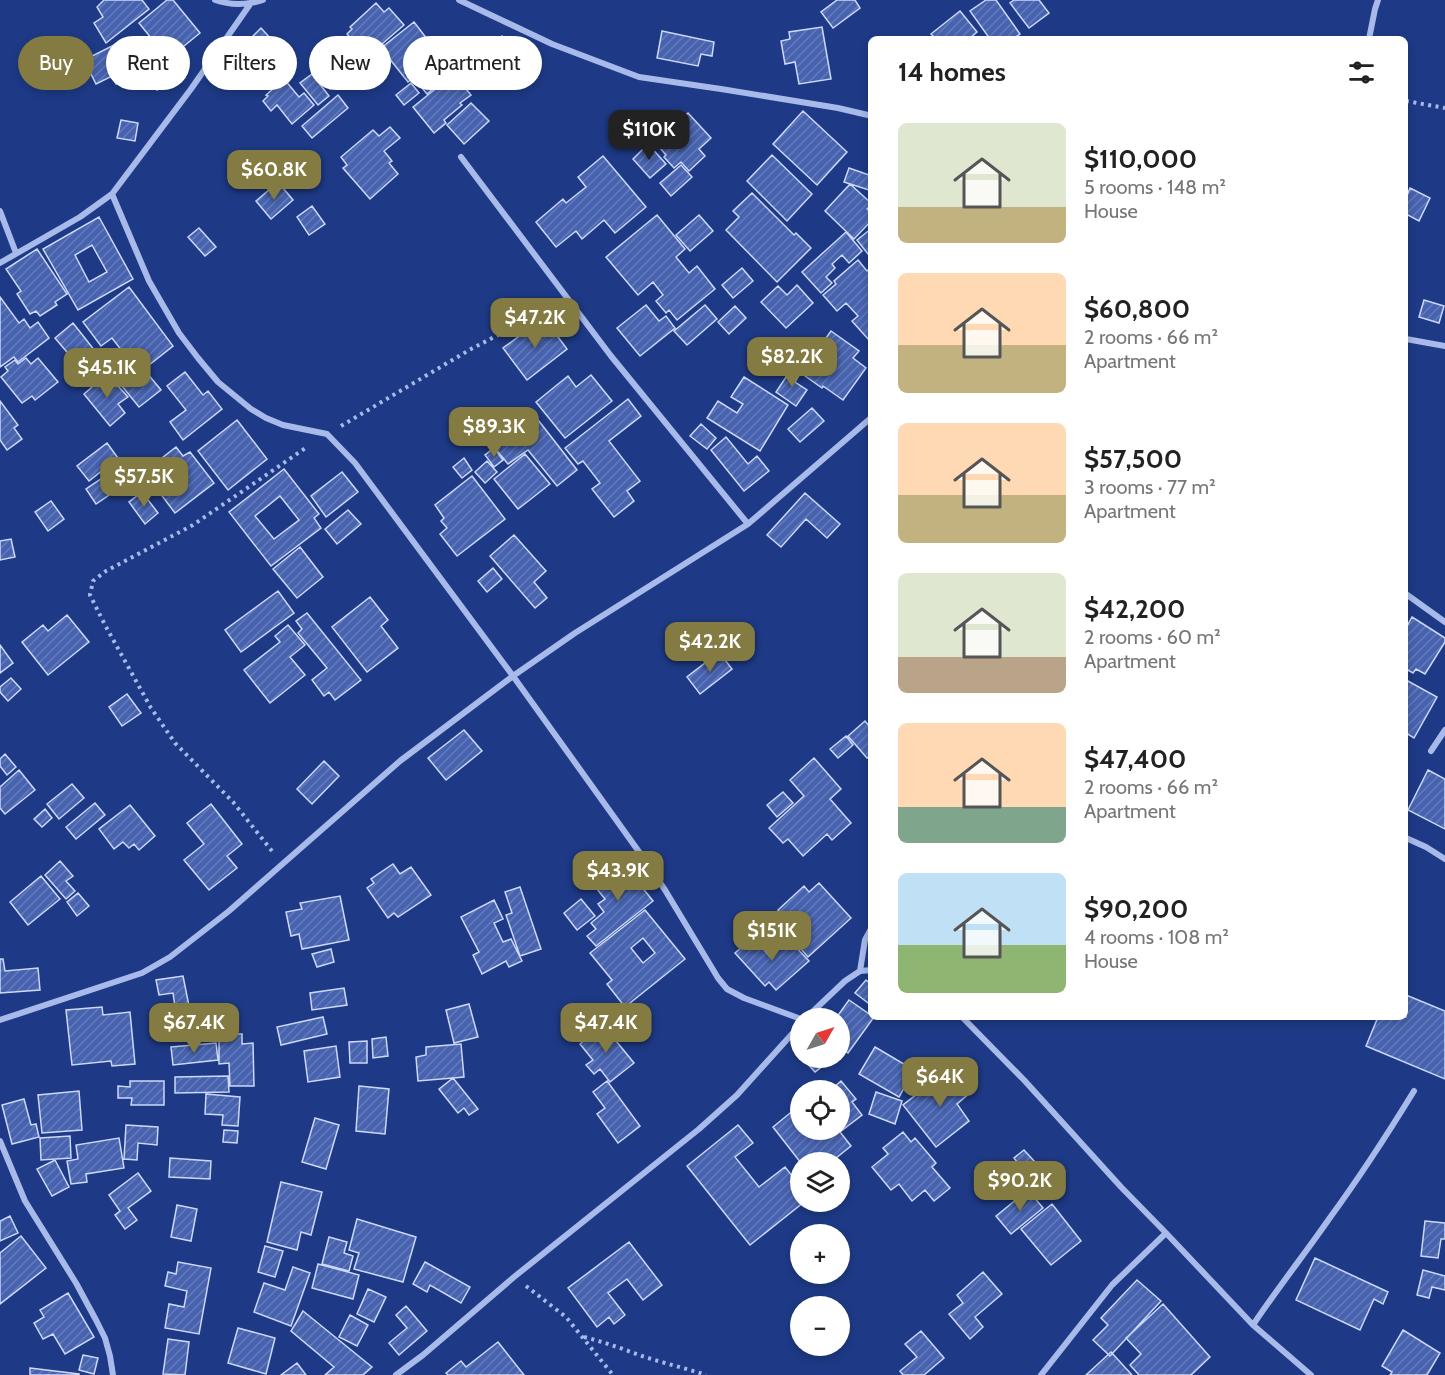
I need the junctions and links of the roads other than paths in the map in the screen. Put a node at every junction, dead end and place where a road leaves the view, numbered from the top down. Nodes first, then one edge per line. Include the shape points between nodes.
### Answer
1 (215, 0) edge
2 (263, 0) edge
3 (1378, 0) edge
4 (462, 1) edge
5 (251, 2) edge
6 (1370, 36) edge
7 (868, 115) edge
8 (461, 157) dead end
9 (112, 194) junction
10 (0, 211) edge
11 (16, 254) junction
12 (0, 263) edge
13 (1408, 339) edge
14 (1445, 346) edge
15 (868, 420) edge
16 (748, 524) junction
17 (1408, 595) edge
18 (1445, 622) edge
19 (513, 676) junction
20 (1445, 730) edge
21 (1431, 751) dead end
22 (1408, 839) edge
23 (1445, 859) edge
24 (868, 934) edge
25 (868, 970) edge
26 (860, 971) junction
27 (817, 1008) edge
28 (790, 1015) edge
29 (0, 1020) edge
30 (965, 1020) edge
31 (790, 1036) edge
32 (1414, 1092) dead end
33 (0, 1141) edge
34 (1166, 1233) junction
35 (1253, 1324) junction
36 (113, 1375) edge
37 (396, 1375) edge
38 (1041, 1375) edge
39 (1311, 1375) edge

1 - 5 street via 225,4
2 - 5 street
3 - 6 street
4 - 7 street via 552,44 639,77
5 - 9 street
8 - 16 street via 611,356
9 - 11 street
9 - 19 street via 149,281 198,358 218,382 251,410 283,424 327,434 355,463
10 - 11 street
11 - 12 street
13 - 14 street
15 - 16 street
16 - 19 street
17 - 18 street
19 - 28 street via 642,856 722,983 744,998
19 - 29 street via 400,761 170,957 142,973
20 - 21 street
22 - 23 street
24 - 26 street
25 - 26 street
26 - 27 street
30 - 34 street
31 - 37 street via 707,1122
32 - 35 street via 1329,1220
33 - 36 street via 25,1201 101,1329
34 - 35 street
34 - 38 street via 1112,1285
35 - 39 street

